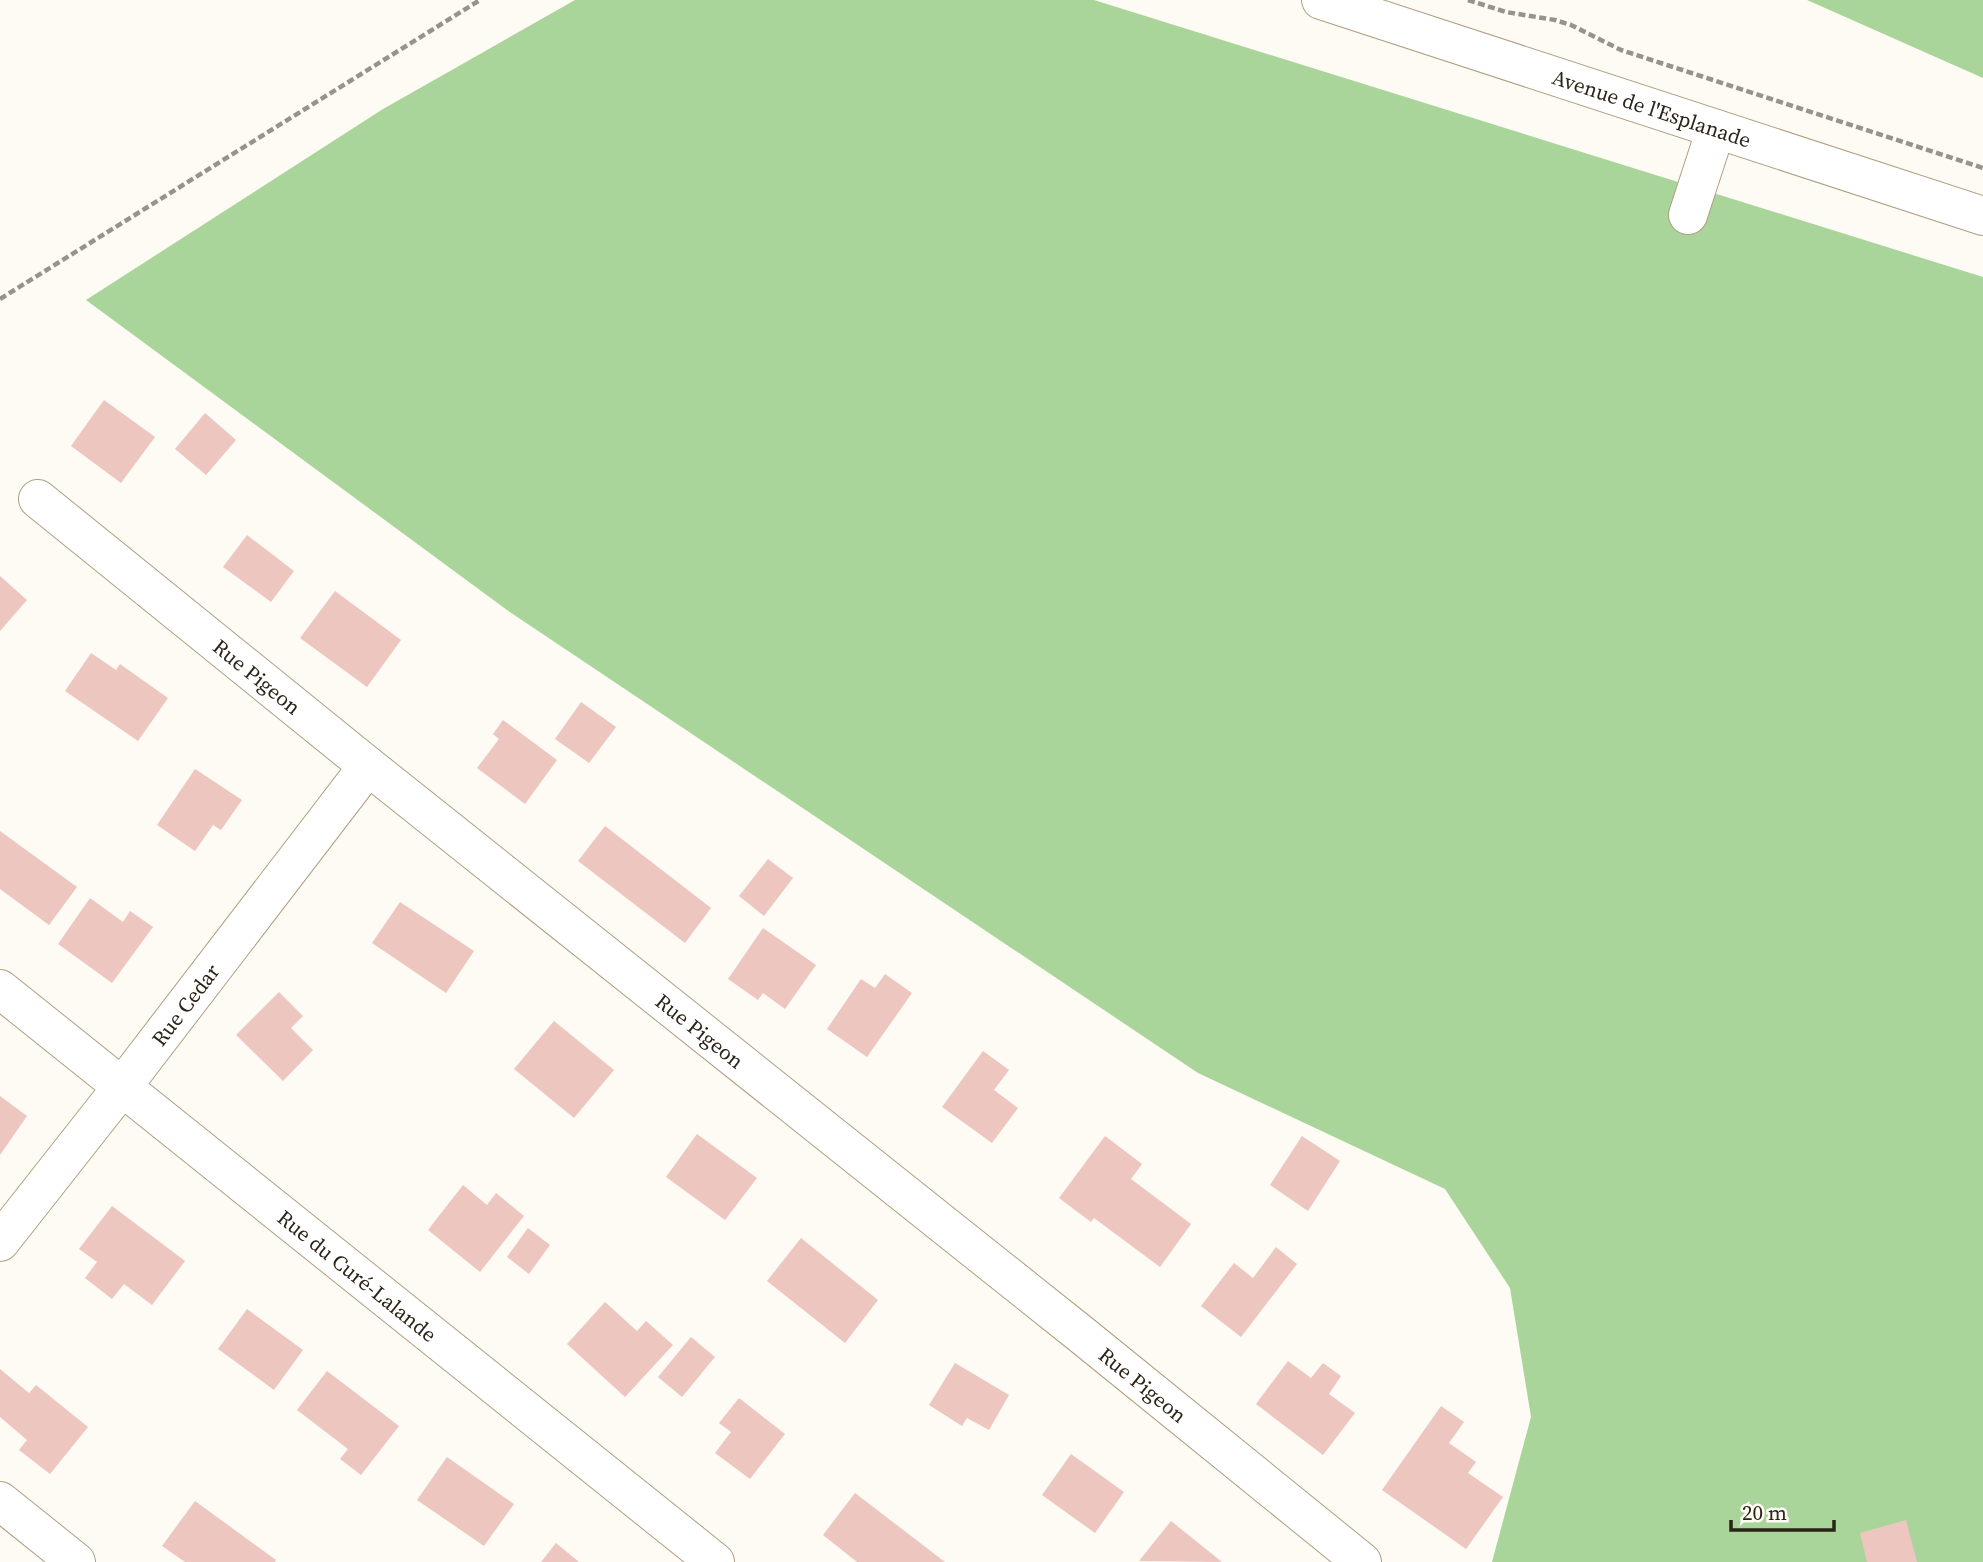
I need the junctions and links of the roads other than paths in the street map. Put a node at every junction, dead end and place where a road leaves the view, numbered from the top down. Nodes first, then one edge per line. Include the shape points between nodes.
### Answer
1 (1321, 0) edge
2 (1716, 129) junction
3 (1688, 215) dead end
4 (1983, 216) edge
5 (38, 499) dead end
6 (368, 766) junction
7 (0, 989) edge
8 (122, 1087) junction
9 (0, 1242) edge
10 (0, 1501) edge
11 (76, 1562) edge
12 (715, 1562) edge
13 (1362, 1562) edge

1 - 2 street, Avenue de l'Esplanade
2 - 3 street
2 - 4 street, Avenue de l'Esplanade
5 - 6 street, Rue Pigeon
6 - 8 street, Rue Cedar
6 - 13 street, Rue Pigeon
7 - 8 street, Rue du Curé-Lalande
8 - 9 street, Rue Cedar
8 - 12 street, Rue du Curé-Lalande
10 - 11 street

